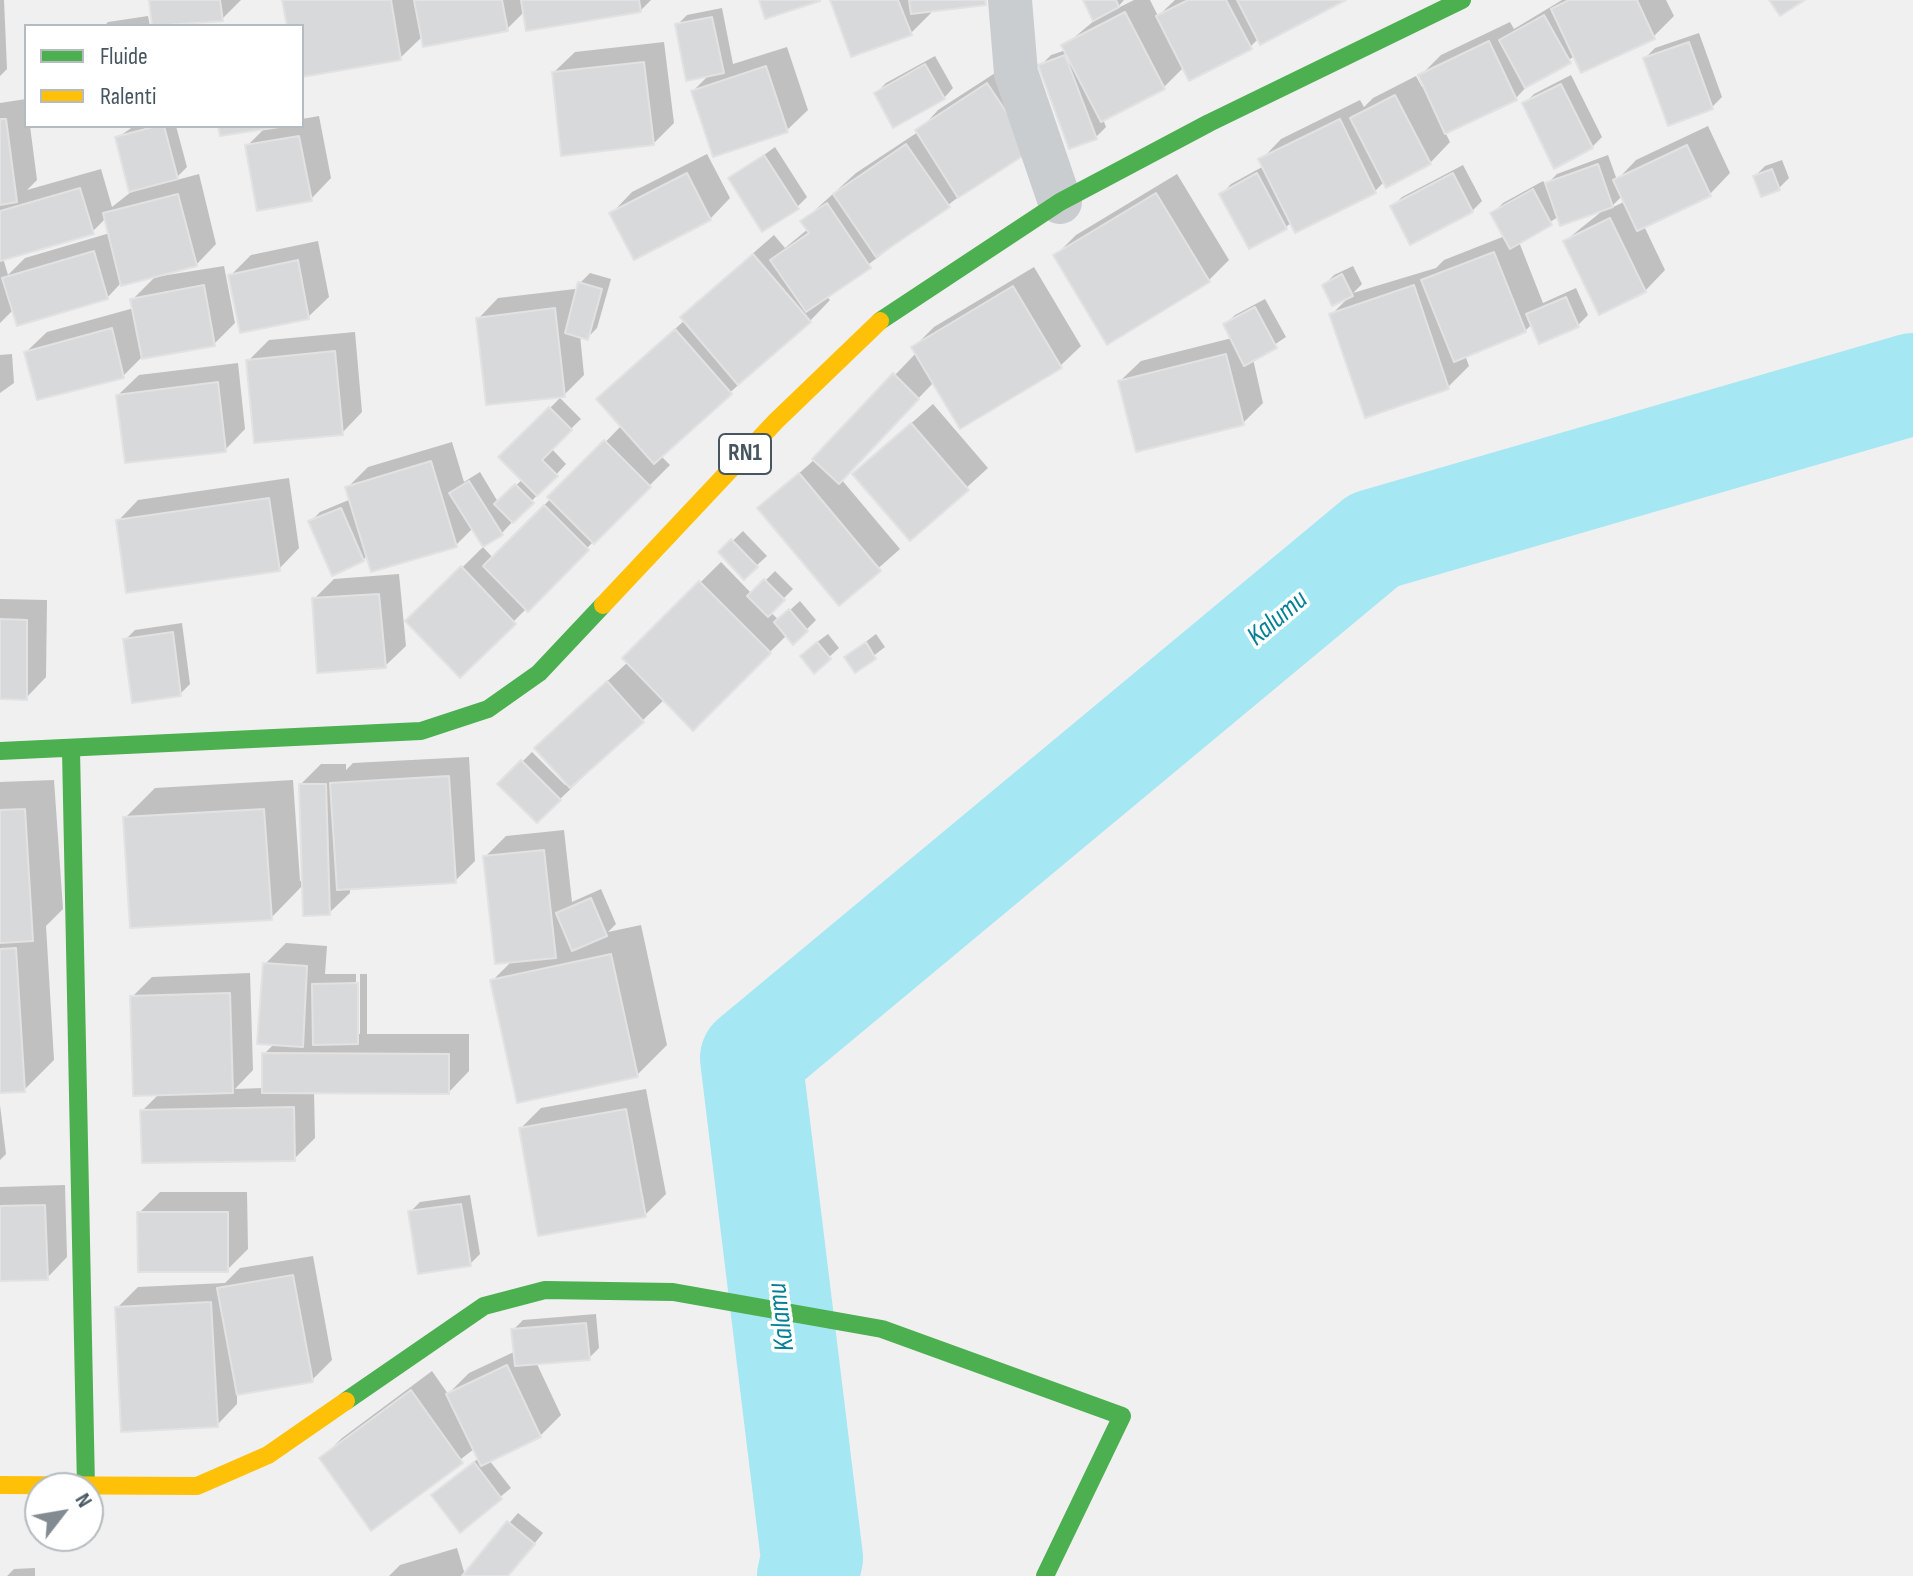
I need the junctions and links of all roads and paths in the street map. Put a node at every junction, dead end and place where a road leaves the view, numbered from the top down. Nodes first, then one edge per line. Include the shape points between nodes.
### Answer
1 (1010, 0) edge
2 (1462, 0) edge
3 (1060, 202) junction
4 (71, 750) junction
5 (0, 751) edge
6 (86, 1472) edge
7 (0, 1485) edge
8 (24, 1486) edge
9 (104, 1487) edge
10 (1045, 1576) edge

1 - 3 street via 1016,73
2 - 3 main road, RN1
3 - 4 main road, RN1 via 882,319 776,421 539,673 488,709 421,731
4 - 5 main road, RN1
4 - 6 main road
7 - 8 main road
9 - 10 main road via 197,1486 230,1473 268,1455 484,1306 510,1297 545,1290 673,1292 882,1329 1122,1416

